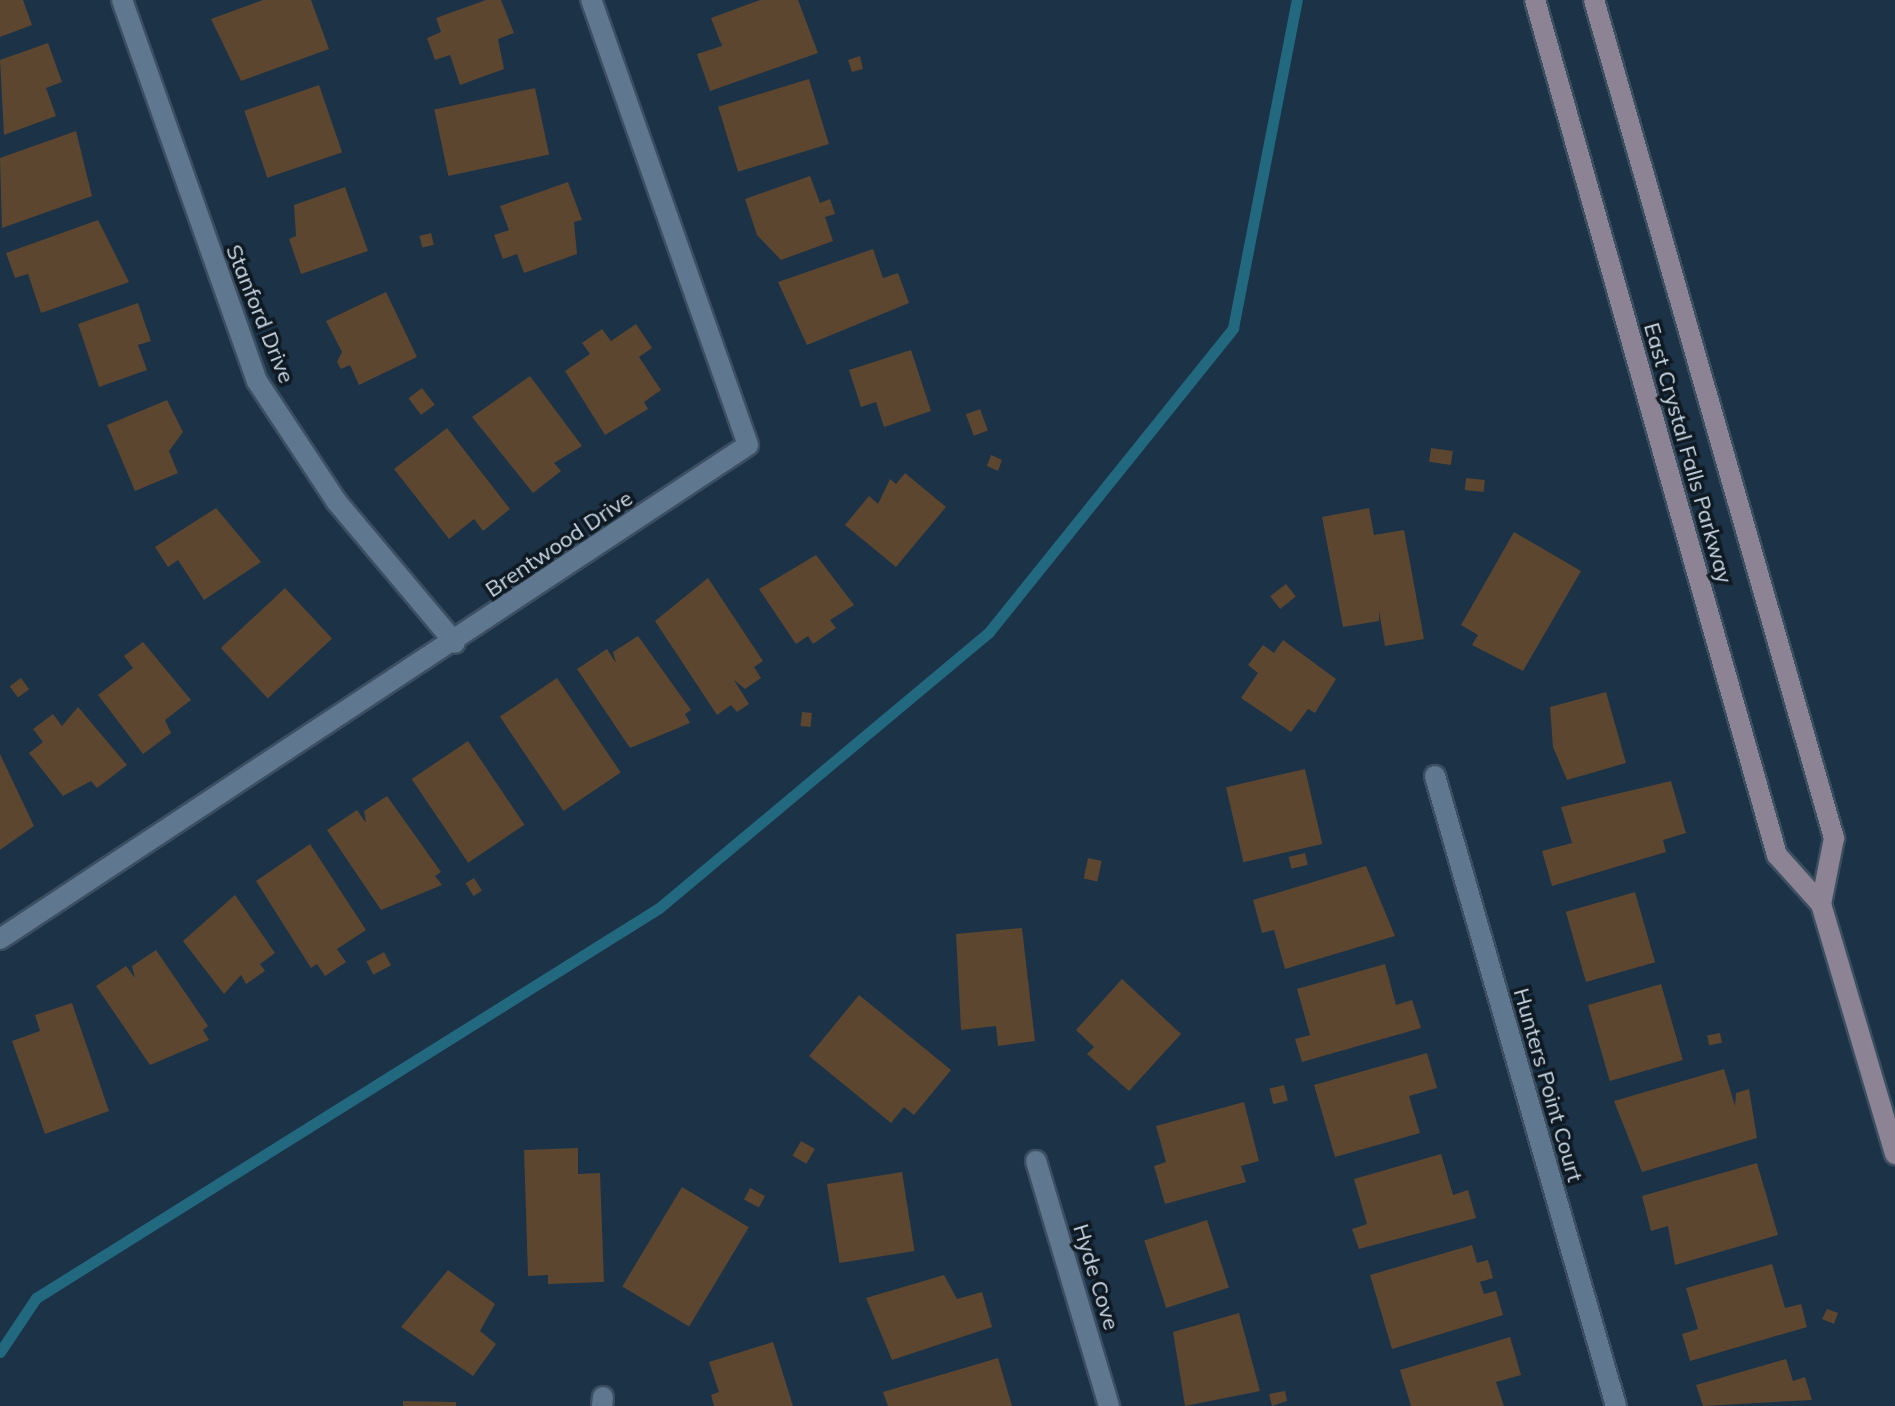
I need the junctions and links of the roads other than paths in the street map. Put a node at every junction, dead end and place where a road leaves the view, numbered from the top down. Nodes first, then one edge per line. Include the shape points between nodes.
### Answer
1 (122, 0) edge
2 (591, 0) edge
3 (1535, 0) edge
4 (1594, 0) edge
5 (455, 643) junction
6 (1435, 776) dead end
7 (1821, 904) junction
8 (0, 939) edge
9 (1895, 1154) edge
10 (1036, 1161) dead end
11 (1109, 1406) edge
12 (1616, 1406) edge

1 - 5 street, Stanford Drive via 257,381 326,489
2 - 5 street, Brentwood Drive via 748,445
3 - 7 main road, East Crystal Falls Parkway via 1777,855
4 - 7 main road, East Crystal Falls Parkway via 1834,838
5 - 8 street, Brentwood Drive
6 - 12 street, Hunters Point Court
7 - 9 main road, East Crystal Falls Parkway
10 - 11 street, Hyde Cove

